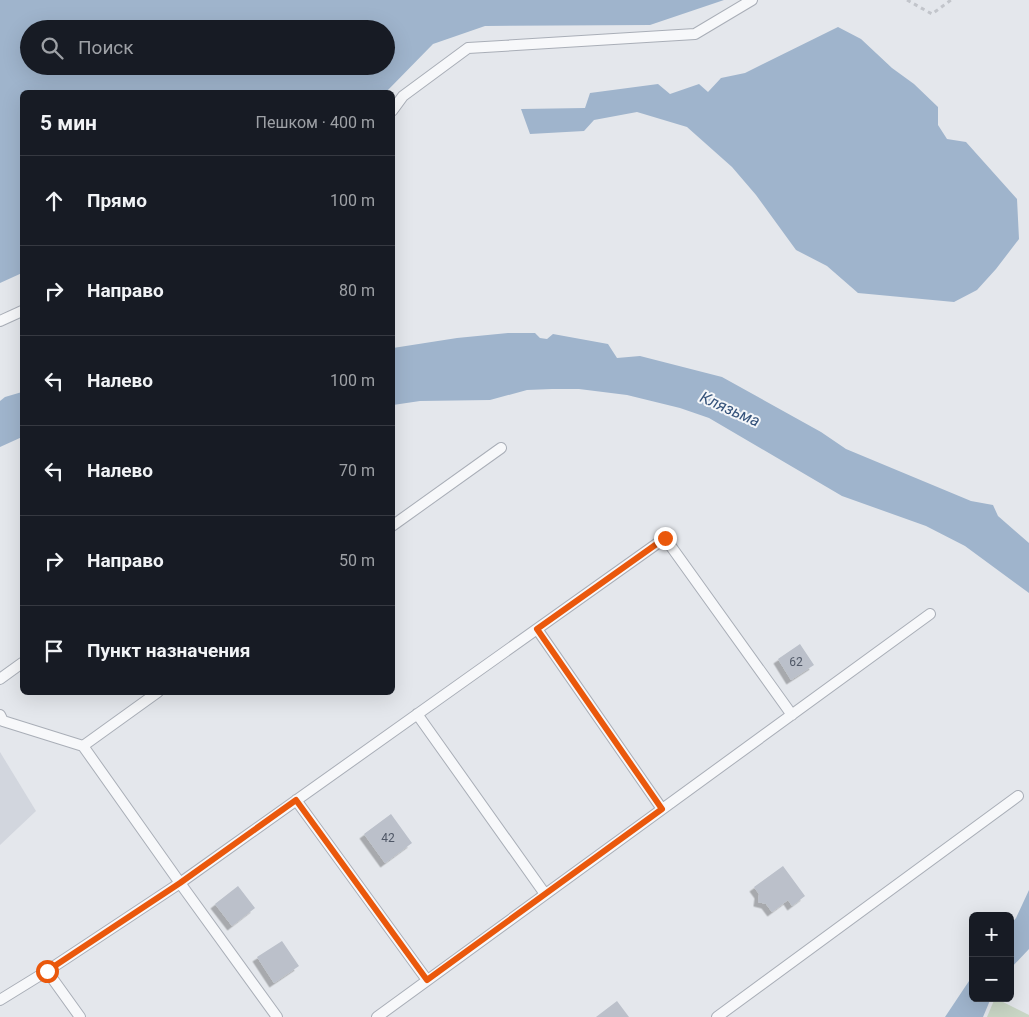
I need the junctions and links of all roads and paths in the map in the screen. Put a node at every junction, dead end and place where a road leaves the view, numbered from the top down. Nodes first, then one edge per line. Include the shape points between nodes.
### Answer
1 (752, 0) edge
2 (907, 0) edge
3 (951, 0) edge
4 (395, 106) edge
5 (20, 312) edge
6 (0, 320) edge
7 (501, 448) dead end
8 (395, 524) edge
9 (930, 614) dead end
10 (537, 629) junction
11 (20, 664) edge
12 (0, 679) edge
13 (154, 695) edge
14 (417, 714) junction
15 (0, 715) edge
16 (792, 715) junction
17 (83, 746) junction
18 (1018, 796) dead end
19 (296, 800) junction
20 (662, 809) junction
21 (180, 883) junction
22 (545, 894) junction
23 (47, 971) junction
24 (427, 980) junction
25 (0, 1000) edge
26 (80, 1017) edge
27 (277, 1017) edge
28 (377, 1017) edge
29 (718, 1017) edge

1 - 4 lane via 695,34 468,48 402,96
2 - 3 path via 932,14
5 - 6 lane
7 - 8 lane
9 - 16 lane
10 - 14 lane
10 - 16 lane via 665,538
10 - 20 lane
11 - 12 lane
13 - 17 lane
14 - 19 lane
14 - 22 lane
15 - 17 lane via 3,721
16 - 20 lane
17 - 21 lane
18 - 29 lane
19 - 21 lane
19 - 24 lane
20 - 22 lane
21 - 23 lane
21 - 27 lane
22 - 24 lane
23 - 25 lane
23 - 26 lane
24 - 28 lane

